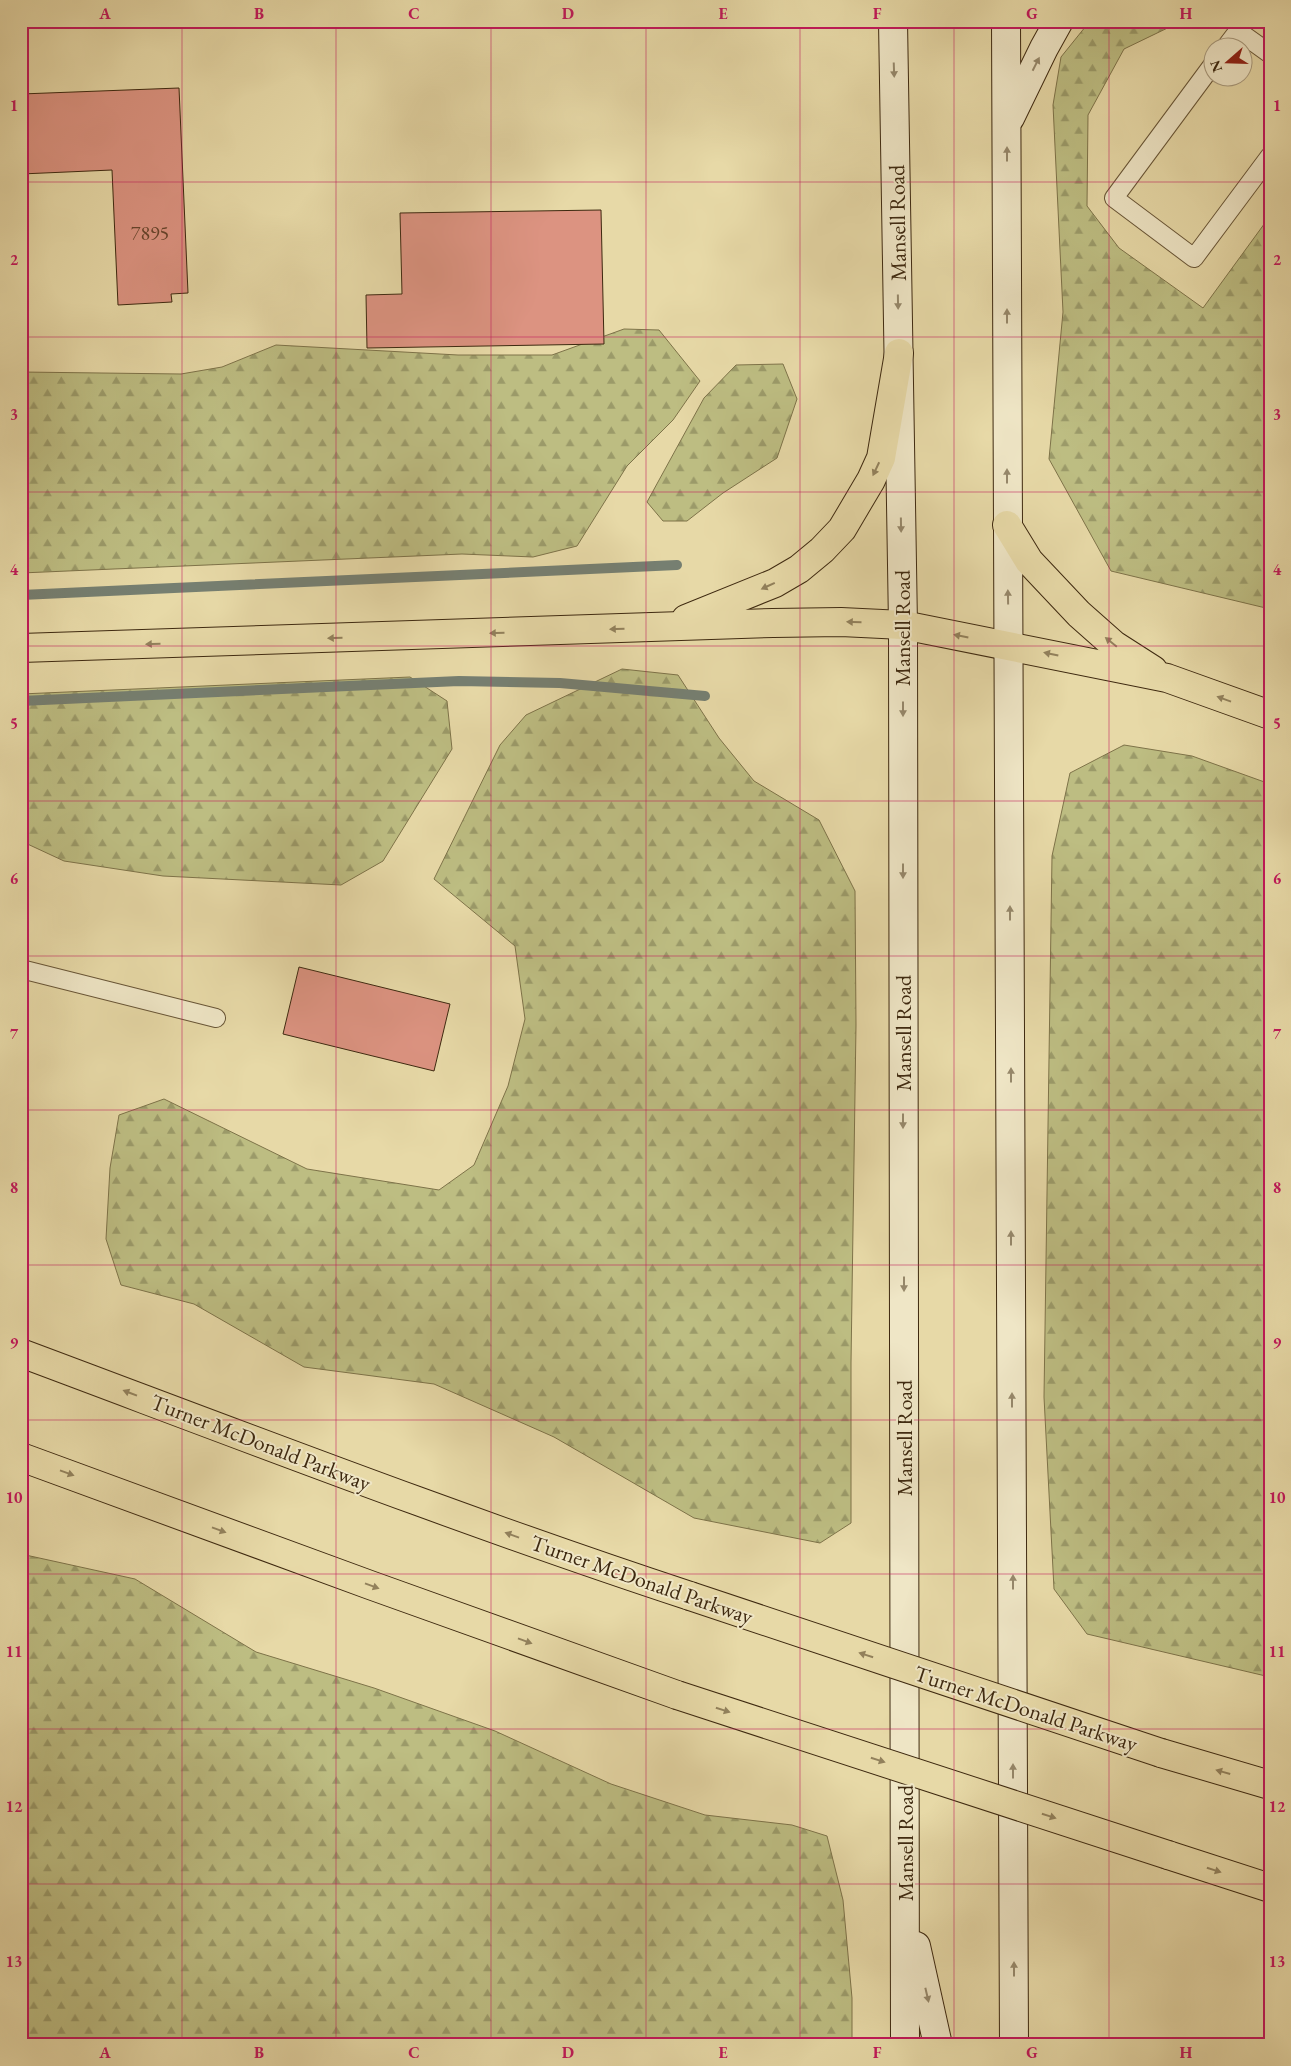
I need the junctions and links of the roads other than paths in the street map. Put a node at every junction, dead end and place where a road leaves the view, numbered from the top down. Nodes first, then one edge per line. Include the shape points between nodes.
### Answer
1 (893, 21) edge
2 (1006, 21) edge
3 (1059, 21) edge
4 (1233, 38) edge
5 (1248, 38) edge
6 (1254, 42) edge
7 (1270, 54) edge
8 (1204, 76) edge
9 (1007, 124) junction
10 (1270, 156) edge
11 (899, 354) junction
12 (1007, 525) junction
13 (903, 625) junction
14 (666, 627) junction
15 (1009, 646) junction
16 (21, 648) edge
17 (1167, 678) junction
18 (1270, 716) edge
19 (21, 970) edge
20 (216, 1018) dead end
21 (21, 1353) edge
22 (21, 1457) edge
23 (1270, 1785) edge
24 (1270, 1888) edge
25 (905, 1896) junction
26 (1014, 2018) junction
27 (905, 2045) edge
28 (938, 2045) edge
29 (1014, 2045) edge
30 (1024, 2045) edge

1 -> 11 main road, Mansell Road
2 - 9 main road
9 -> 3 main road
4 - 5 lane via 1238,31
6 - 7 lane
8 - 10 lane via 1114,198 1194,258
12 -> 9 main road
11 -> 13 main road, Mansell Road
11 -> 14 highway via 881,458 842,529 799,569 775,583
15 -> 12 main road
17 -> 12 highway via 1114,645 1079,614 1029,561
13 -> 14 highway via 841,622
15 -> 13 highway
13 -> 25 main road, Mansell Road
14 -> 16 highway
17 -> 15 highway
26 -> 15 main road
18 -> 17 highway
19 - 20 lane
23 -> 21 highway, Turner McDonald Parkway, bridge via 1161,1753 603,1567
22 -> 24 highway, bridge via 677,1695
25 - 27 main road, Mansell Road
25 -> 28 main road
26 - 29 main road
26 - 30 lane

